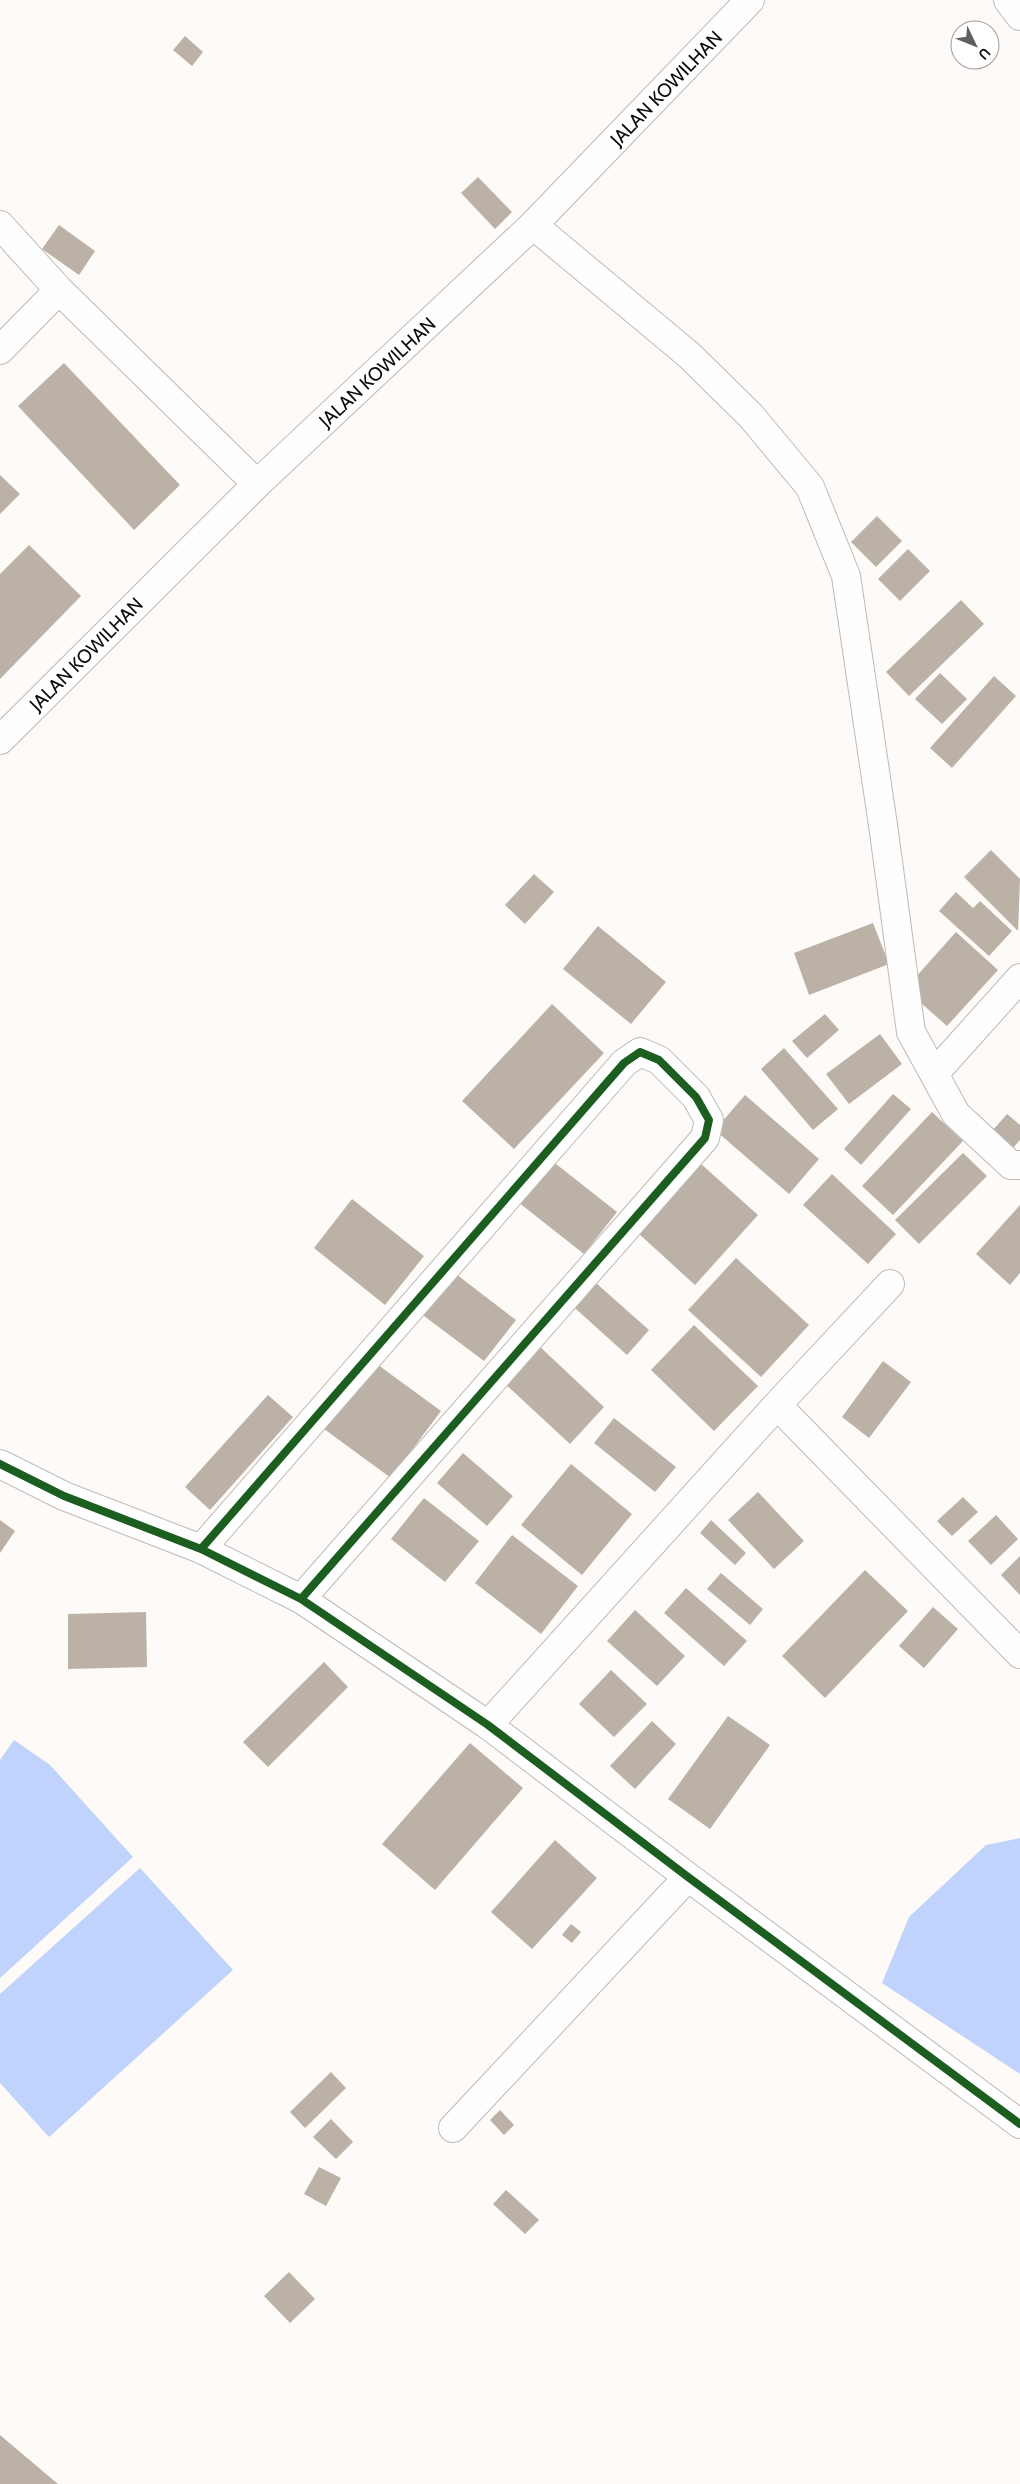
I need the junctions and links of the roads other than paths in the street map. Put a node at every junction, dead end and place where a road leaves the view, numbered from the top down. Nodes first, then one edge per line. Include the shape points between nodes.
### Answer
1 (750, 0) edge
2 (1008, 0) edge
3 (1020, 16) edge
4 (0, 225) edge
5 (533, 225) junction
6 (59, 290) junction
7 (0, 350) edge
8 (257, 484) junction
9 (0, 740) edge
10 (1020, 978) edge
11 (934, 1074) junction
12 (1020, 1165) edge
13 (890, 1284) dead end
14 (777, 1405) junction
15 (0, 1464) edge
16 (201, 1549) junction
17 (301, 1598) junction
18 (1020, 1654) edge
19 (488, 1725) junction
20 (688, 1877) junction
21 (1020, 2124) edge
22 (453, 2128) dead end

1 - 5 street, JALAN KOWILHAN
2 - 3 street
4 - 6 street
5 - 8 street, JALAN KOWILHAN
5 - 11 street via 689,355 752,416 810,487 846,576 911,1032
6 - 7 street
6 - 8 street
8 - 9 street, JALAN KOWILHAN
10 - 11 street
11 - 12 street via 956,1114 1011,1164
13 - 14 street
14 - 18 street
14 - 19 street
15 - 16 street via 64,1496
16 - 17 street
16 - 17 street via 624,1063 640,1052 659,1060 696,1097 709,1120 705,1138
17 - 19 street
19 - 20 street
20 - 21 street
20 - 22 street

